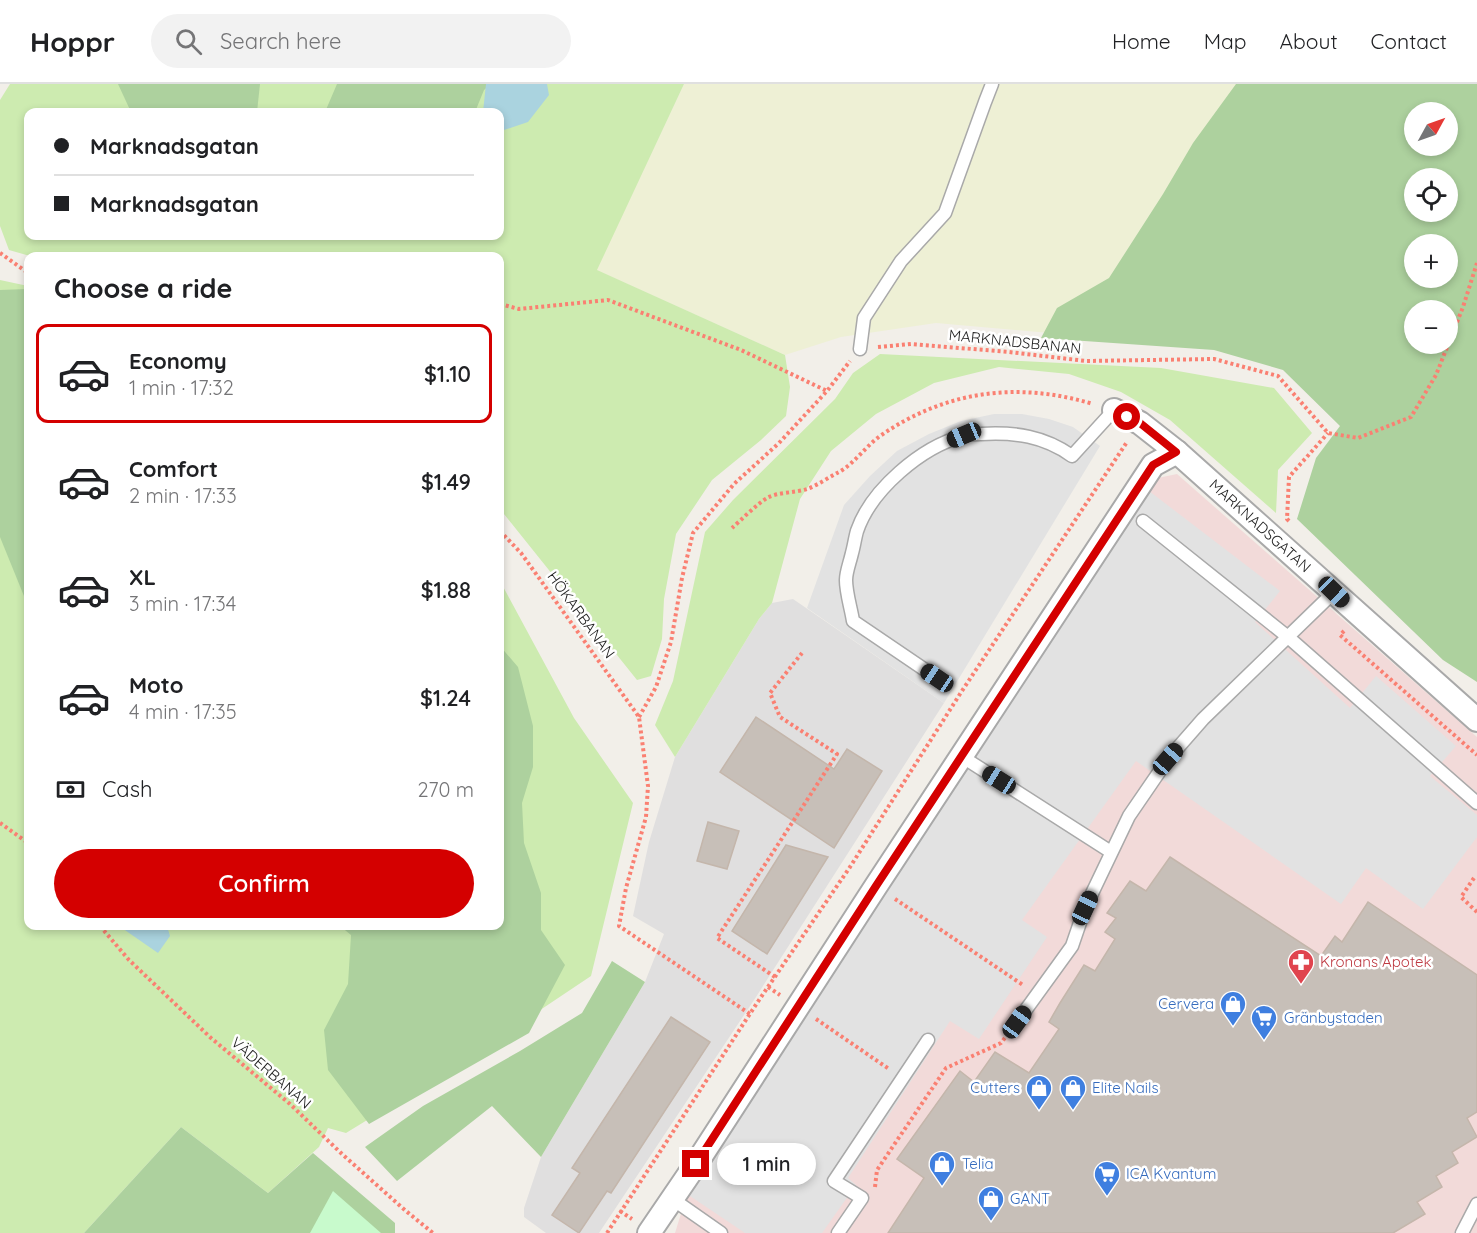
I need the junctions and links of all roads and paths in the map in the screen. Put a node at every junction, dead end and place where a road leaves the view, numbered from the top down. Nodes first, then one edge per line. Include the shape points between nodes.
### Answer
1 (992, 84) edge
2 (0, 253) edge
3 (1477, 263) edge
4 (24, 270) edge
5 (504, 305) edge
6 (860, 349) junction
7 (826, 391) junction
8 (1114, 410) joint
9 (1140, 423) junction
10 (1176, 452) junction
11 (1143, 521) dead end
12 (504, 535) edge
13 (1334, 592) junction
14 (1288, 637) junction
15 (802, 653) dead end
16 (937, 678) dead end
17 (639, 717) junction
18 (1477, 720) edge
19 (961, 756) junction
20 (1477, 803) edge
21 (0, 823) edge
22 (24, 840) edge
23 (1111, 852) junction
24 (1474, 878) dead end
25 (876, 886) junction
26 (1477, 912) edge
27 (103, 930) edge
28 (776, 977) junction
29 (768, 987) junction
30 (1037, 995) junction
31 (798, 1007) junction
32 (750, 1014) junction
33 (1017, 1022) joint
34 (927, 1040) dead end
35 (902, 1078) junction
36 (875, 1190) dead end
37 (671, 1198) junction
38 (1477, 1204) edge
39 (433, 1233) edge
40 (607, 1233) edge
41 (649, 1233) edge
42 (721, 1233) edge
43 (838, 1233) edge
44 (1462, 1233) edge

1 - 6 lane via 945,213 901,261 864,318
2 - 4 path
3 - 6 path, MARKNADSBANAN via 1436,375 1412,417 1358,438 1328,433 1278,376 1214,359 1086,361 910,344
5 - 7 path via 519,309 608,300 741,350
6 - 7 path
7 - 17 path via 779,443 734,484 693,532 671,642 656,687
8 - 9 street, MARKNADSGATAN
8 - 16 lane via 1072,456 1042,440 1019,435 964,435 908,465 871,506 858,530 846,580 853,621
9 - 10 street, MARKNADSGATAN
9 - 28 path
10 - 13 street, MARKNADSGATAN
10 - 19 street via 1153,465
11 - 14 lane
12 - 17 path, HÖKARBANAN via 521,553
13 - 14 lane
13 - 18 street, MARKNADSGATAN
14 - 20 lane
14 - 23 lane via 1203,719 1168,759 1129,816
15 - 28 path via 770,693 780,717 837,754 717,938
17 - 32 path via 648,786 646,817 619,927
19 - 23 lane
19 - 25 street
21 - 22 path
23 - 30 lane via 1072,946
24 - 26 path via 1461,897
25 - 30 path
25 - 31 street
27 - 39 path, VÄDERBANAN via 129,960 211,1038
28 - 29 path
29 - 31 path
29 - 32 path
30 - 33 lane
31 - 35 path
31 - 37 street
32 - 40 path
33 - 36 path via 1001,1043 946,1068 877,1170
34 - 35 lane
35 - 43 lane via 834,1181 862,1198
37 - 41 street
37 - 42 lane
38 - 44 lane

